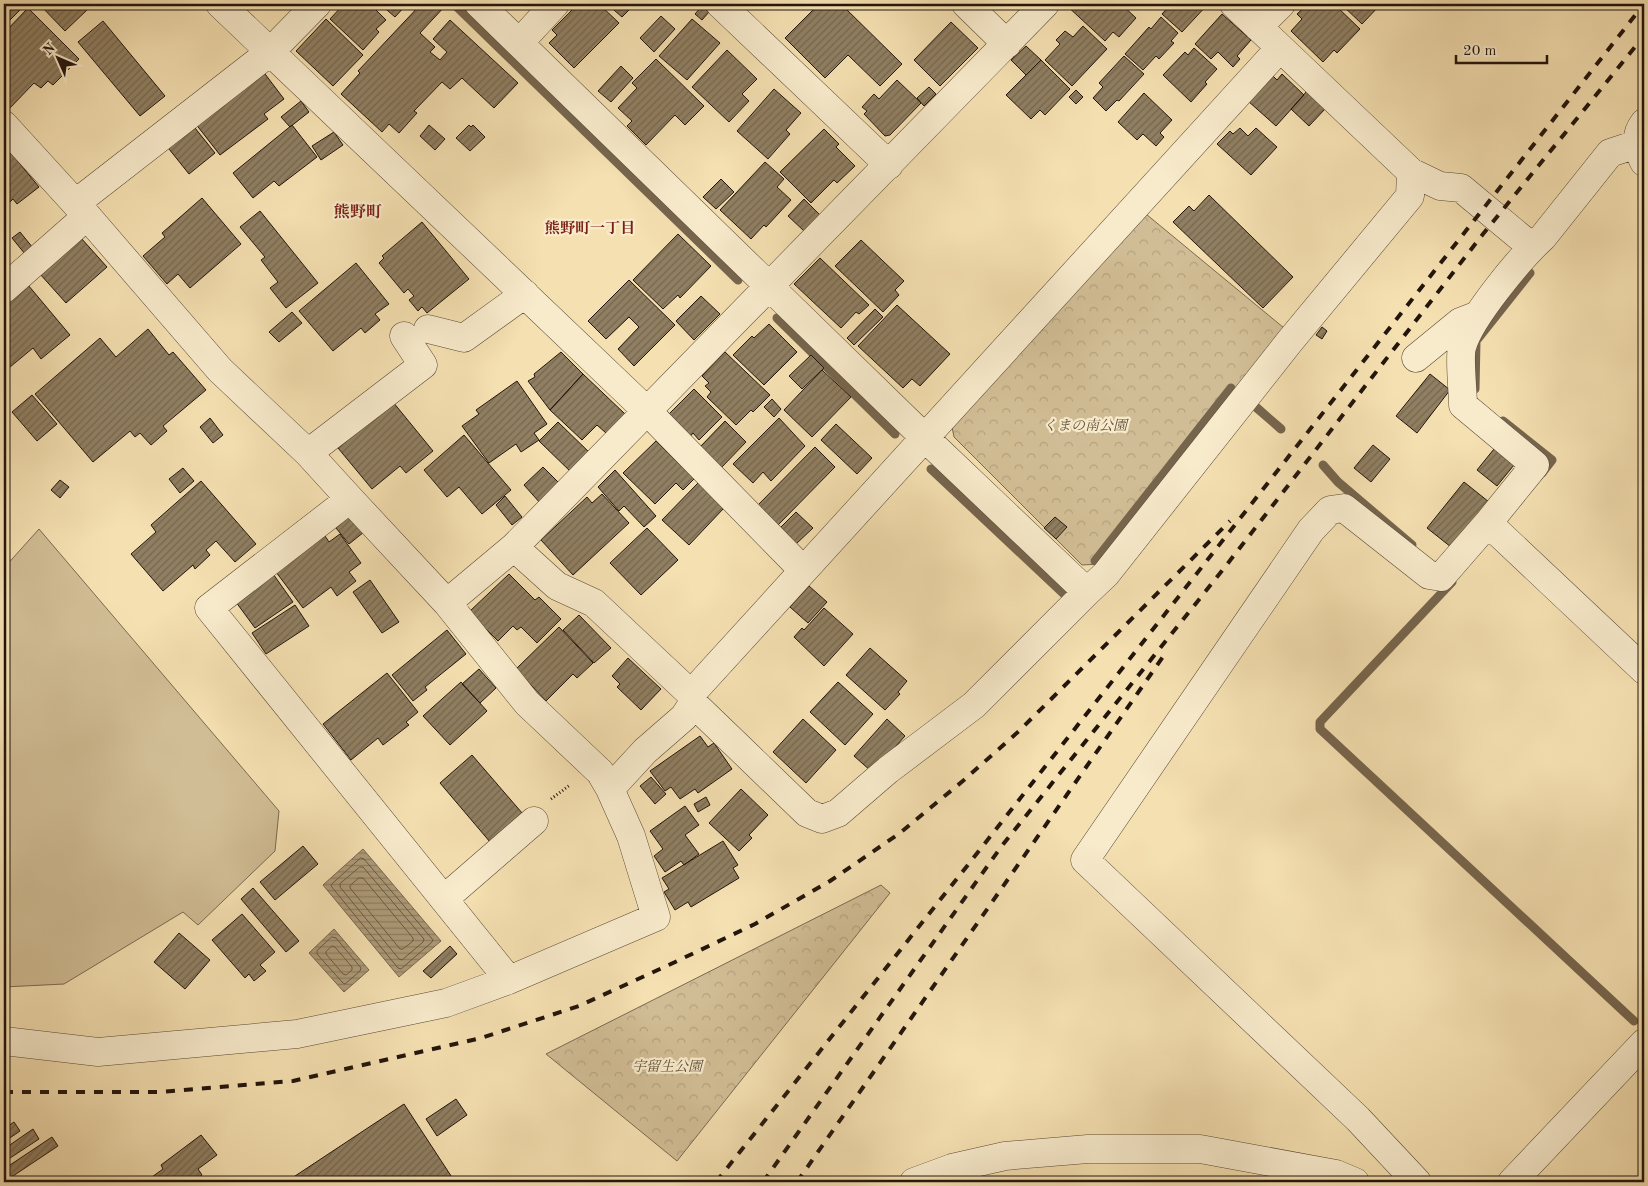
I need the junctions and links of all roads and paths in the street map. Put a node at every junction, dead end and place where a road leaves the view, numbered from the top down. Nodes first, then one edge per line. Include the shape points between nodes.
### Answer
1 (220, 4) edge
2 (317, 4) edge
3 (479, 4) edge
4 (555, 4) edge
5 (720, 4) edge
6 (966, 4) edge
7 (1046, 4) edge
8 (1234, 4) edge
9 (1281, 4) edge
10 (1258, 27) junction
11 (520, 43) junction
12 (1007, 44) junction
13 (1280, 48) junction
14 (270, 52) junction
15 (4, 126) edge
16 (1642, 143) edge
17 (889, 166) junction
18 (1411, 172) junction
19 (81, 210) junction
20 (1532, 247) junction
21 (769, 287) junction
22 (4, 289) edge
23 (525, 294) junction
24 (1478, 315) junction
25 (1416, 358) dead end
26 (647, 411) junction
27 (925, 438) junction
28 (308, 454) junction
29 (350, 499) junction
30 (1488, 523) junction
31 (514, 547) junction
32 (803, 570) junction
33 (1087, 592) junction
34 (447, 603) junction
35 (1644, 670) edge
36 (692, 698) junction
37 (595, 767) junction
38 (610, 789) junction
39 (534, 821) joint
40 (444, 899) junction
41 (509, 980) junction
42 (4, 1041) edge
43 (1641, 1052) edge
44 (914, 1182) edge
45 (1355, 1182) edge
46 (1417, 1182) edge
47 (1512, 1182) edge

1 - 14 street
2 - 14 street
3 - 11 street
4 - 11 street
5 - 17 street
6 - 12 street
7 - 12 street
8 - 10 street
9 - 10 street
10 - 13 street
11 - 21 street
12 - 17 street
13 - 18 street
13 - 27 street
14 - 19 street
14 - 23 street
15 - 19 street
16 - 20 street via 1610,153 1544,237
17 - 21 street
18 - 20 street via 1440,186 1461,188
18 - 33 street via 1410,196 1290,341 1106,574
19 - 22 street
19 - 28 street via 220,370
20 - 24 street
21 - 26 street
21 - 27 street
23 - 26 street
23 - 28 street via 464,338 416,332 423,366
24 - 25 street via 1460,322
24 - 30 street via 1461,349 1463,404 1535,464
26 - 31 street
26 - 32 street
27 - 32 street
27 - 33 street
28 - 29 street
29 - 34 street
29 - 40 street via 209,608
30 - 35 street
30 - 46 street via 1441,577 1430,575 1344,508 1330,510 1311,530 1085,860 1358,1119
31 - 34 street
31 - 36 street via 557,586 594,603
32 - 36 street
33 - 36 street via 974,705 888,770 838,813 822,819 807,813
34 - 37 street via 526,703
36 - 38 street via 684,717 644,750
37 - 38 street
37 - 39 path via 543,804
38 - 41 street via 631,836 656,917
39 - 40 street
40 - 41 street
41 - 42 street via 446,1003 297,1034 98,1052
43 - 47 street
44 - 45 street via 952,1168 1005,1156 1088,1148 1200,1149 1336,1174

